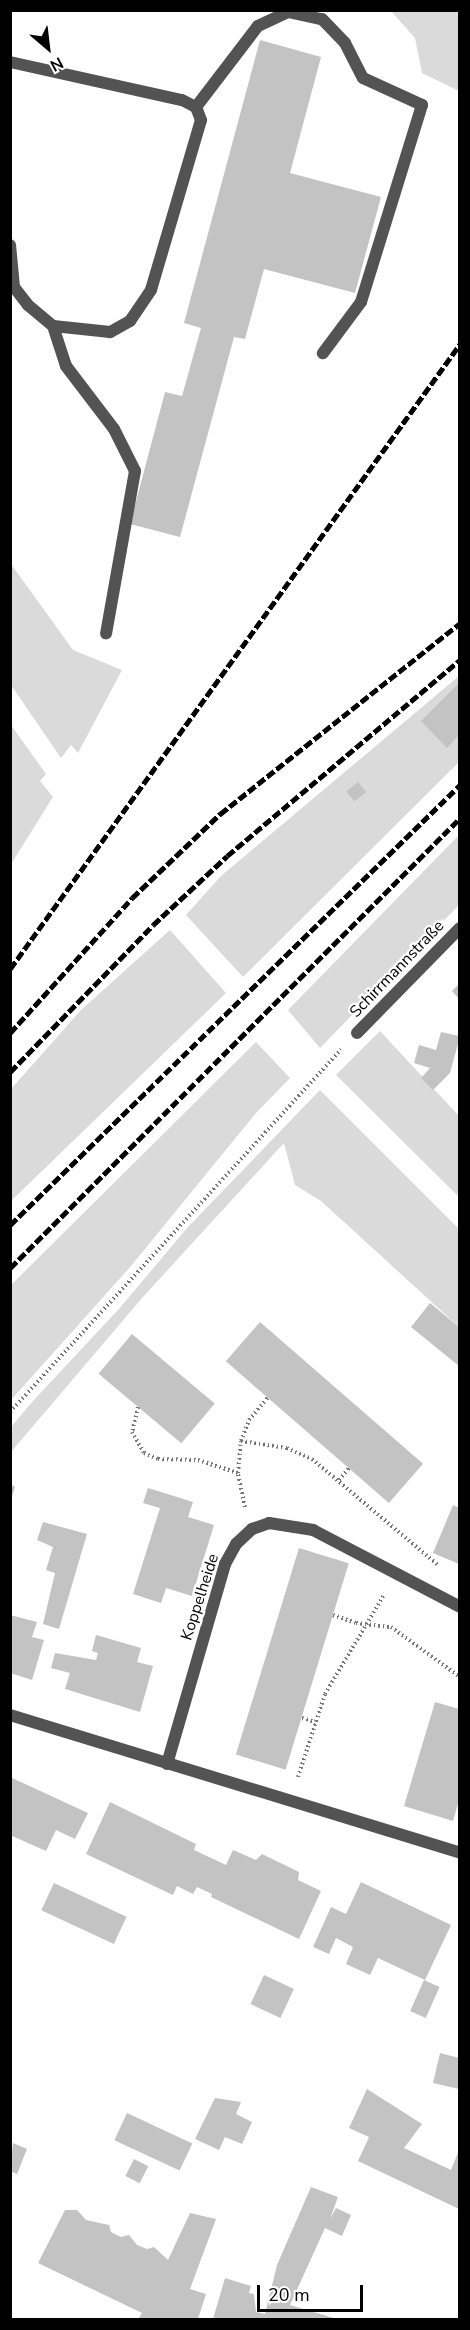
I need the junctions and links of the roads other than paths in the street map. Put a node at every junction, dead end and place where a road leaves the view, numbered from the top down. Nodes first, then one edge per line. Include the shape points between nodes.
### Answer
1 (10, 62) edge
2 (196, 106) junction
3 (10, 245) edge
4 (53, 326) junction
5 (323, 353) dead end
6 (106, 633) dead end
7 (459, 928) edge
8 (357, 1033) dead end
9 (459, 1607) edge
10 (10, 1715) edge
11 (167, 1764) junction
12 (459, 1853) edge

1 - 2 street
2 - 4 street via 201,120 196,147 151,290 130,321 110,332
2 - 5 street via 258,26 288,12 322,19 345,43 363,78 422,105 360,302
3 - 4 street via 14,287
4 - 6 street via 66,366 114,429 135,471
7 - 8 street, Schirrmannstraße
9 - 11 street, Koppelheide via 313,1530 269,1522 252,1529 236,1544 225,1564
10 - 11 street
11 - 12 street

